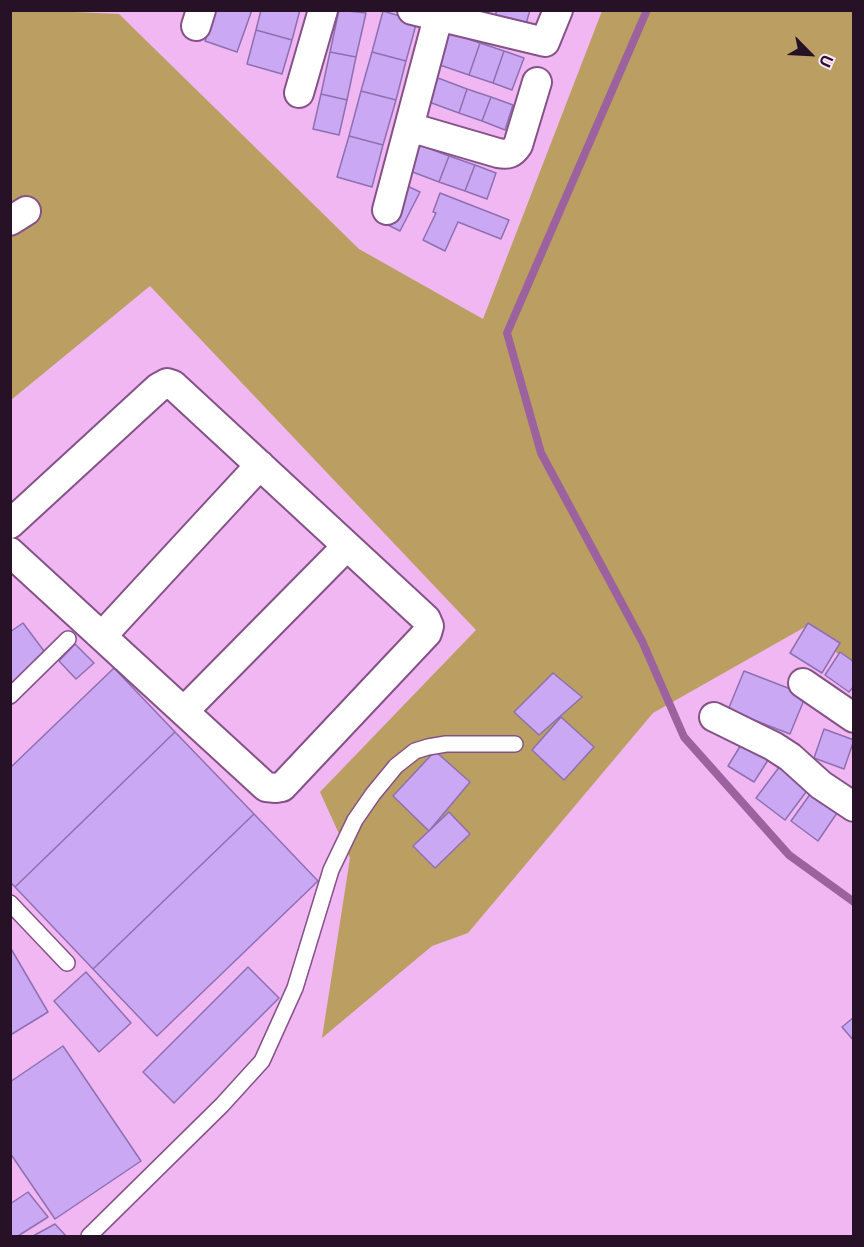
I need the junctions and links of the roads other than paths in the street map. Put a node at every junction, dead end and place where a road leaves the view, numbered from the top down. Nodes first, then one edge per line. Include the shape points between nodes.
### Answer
1 (323, 10) edge
2 (558, 10) edge
3 (430, 13) edge
4 (537, 82) dead end
5 (299, 93) dead end
6 (409, 128) junction
7 (387, 210) dead end
8 (260, 465) junction
9 (10, 524) edge
10 (347, 546) junction
11 (10, 552) edge
12 (102, 636) junction
13 (68, 639) dead end
14 (802, 682) dead end
15 (10, 696) edge
16 (185, 710) junction
17 (714, 717) dead end
18 (854, 718) edge
19 (515, 744) dead end
20 (854, 807) edge
21 (10, 903) edge
22 (67, 963) dead end
23 (89, 1236) edge

1 - 5 street
2 - 3 street via 545,42
3 - 6 street
4 - 6 street via 518,145 507,155
6 - 7 street
8 - 9 street via 173,385 166,383
8 - 10 street
8 - 12 street
10 - 16 street
10 - 16 street via 429,626 427,633 282,787 266,787
11 - 12 street
12 - 16 street
13 - 15 lane
14 - 18 street
17 - 20 street via 773,746
19 - 23 lane via 428,747 415,751 391,772 355,820 331,870 295,988 262,1060 222,1105
21 - 22 lane

